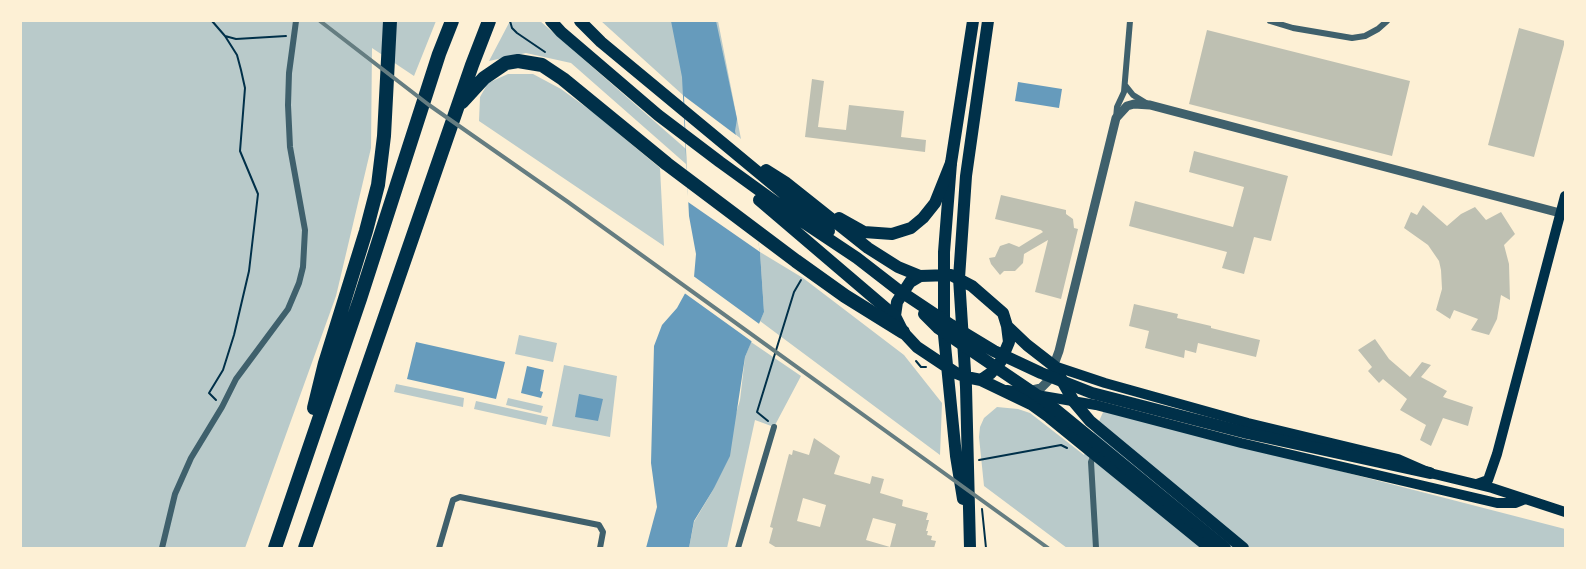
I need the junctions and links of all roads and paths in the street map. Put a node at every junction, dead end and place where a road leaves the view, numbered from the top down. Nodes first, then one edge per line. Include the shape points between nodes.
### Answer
1 (212, 21) edge
2 (296, 21) edge
3 (390, 21) edge
4 (452, 21) edge
5 (489, 21) edge
6 (551, 21) edge
7 (580, 21) edge
8 (973, 21) edge
9 (988, 21) edge
10 (1130, 21) edge
11 (1270, 21) edge
12 (1387, 21) edge
13 (225, 36) junction
14 (293, 36) junction
15 (1124, 84) junction
16 (1150, 105) junction
17 (459, 106) junction
18 (1116, 118) junction
19 (714, 135) junction
20 (720, 162) junction
21 (951, 163) junction
22 (1565, 196) edge
23 (810, 202) junction
24 (1563, 214) edge
25 (857, 258) junction
26 (944, 274) junction
27 (920, 276) junction
28 (803, 278) dead end
29 (958, 278) junction
30 (897, 289) junction
31 (896, 316) junction
32 (1007, 326) junction
33 (903, 332) junction
34 (1054, 366) junction
35 (946, 367) junction
36 (966, 377) junction
37 (981, 380) junction
38 (1000, 389) junction
39 (1019, 392) junction
40 (209, 393) dead end
41 (1074, 402) junction
42 (774, 427) joint
43 (1061, 445) dead end
44 (1094, 454) junction
45 (977, 460) dead end
46 (1430, 474) junction
47 (1491, 482) junction
48 (293, 494) junction
49 (1525, 499) junction
50 (1565, 512) edge
51 (970, 543) edge
52 (162, 548) edge
53 (275, 548) edge
54 (305, 548) edge
55 (439, 548) edge
56 (600, 548) edge
57 (738, 548) edge
58 (1096, 548) edge
59 (1210, 548) edge
60 (1225, 548) edge
61 (1243, 548) edge

1 - 13 path
2 - 14 street
3 - 48 highway via 378,185 325,363
4 - 48 highway
5 - 17 highway
6 - 20 main road via 658,115
7 - 19 main road
8 - 21 main road
9 - 29 main road via 966,176
10 - 15 street
11 - 12 street via 1353,38 1365,36
13 - 14 path
13 - 40 path via 237,55 243,79 240,151 258,194 249,271 234,335 223,370
14 - 52 street via 288,105 290,147 305,230 299,283 288,309 236,379 191,458 175,494
15 - 16 street
15 - 18 street
16 - 18 street via 1126,106
16 - 24 street
17 - 33 highway via 484,78 506,63 542,65 796,261
17 - 54 highway
18 - 34 street
19 - 23 main road
19 - 25 main road
20 - 25 main road
20 - 31 main road via 750,193
21 - 23 main road via 935,203 923,218 911,228 892,234 864,232
21 - 26 main road
22 - 24 main road
23 - 27 main road via 868,248
24 - 47 main road
25 - 30 main road
26 - 27 main road
26 - 29 main road
26 - 35 main road
27 - 31 main road via 902,292
28 - 42 path via 794,292 757,412
29 - 32 main road via 993,303 1003,313
29 - 36 main road
30 - 46 main road via 994,351 1092,393
30 - 60 main road via 938,328 1044,400
31 - 33 main road
32 - 34 main road
32 - 37 main road via 1009,342 1001,361
33 - 35 main road via 916,347
34 - 39 street via 1041,388
34 - 41 main road
34 - 46 main road via 1248,423 1398,459
35 - 36 main road
35 - 51 main road
36 - 37 main road
36 - 51 main road
37 - 38 main road
38 - 39 main road
38 - 44 main road via 1031,404
39 - 41 main road
41 - 49 main road via 1497,503
41 - 61 main road via 1090,421
42 - 57 street
43 - 45 path
44 - 58 street via 1091,462
44 - 59 main road
46 - 47 main road via 1476,484
47 - 49 main road
48 - 53 highway
49 - 50 main road
55 - 56 street via 457,497 599,525 603,532

